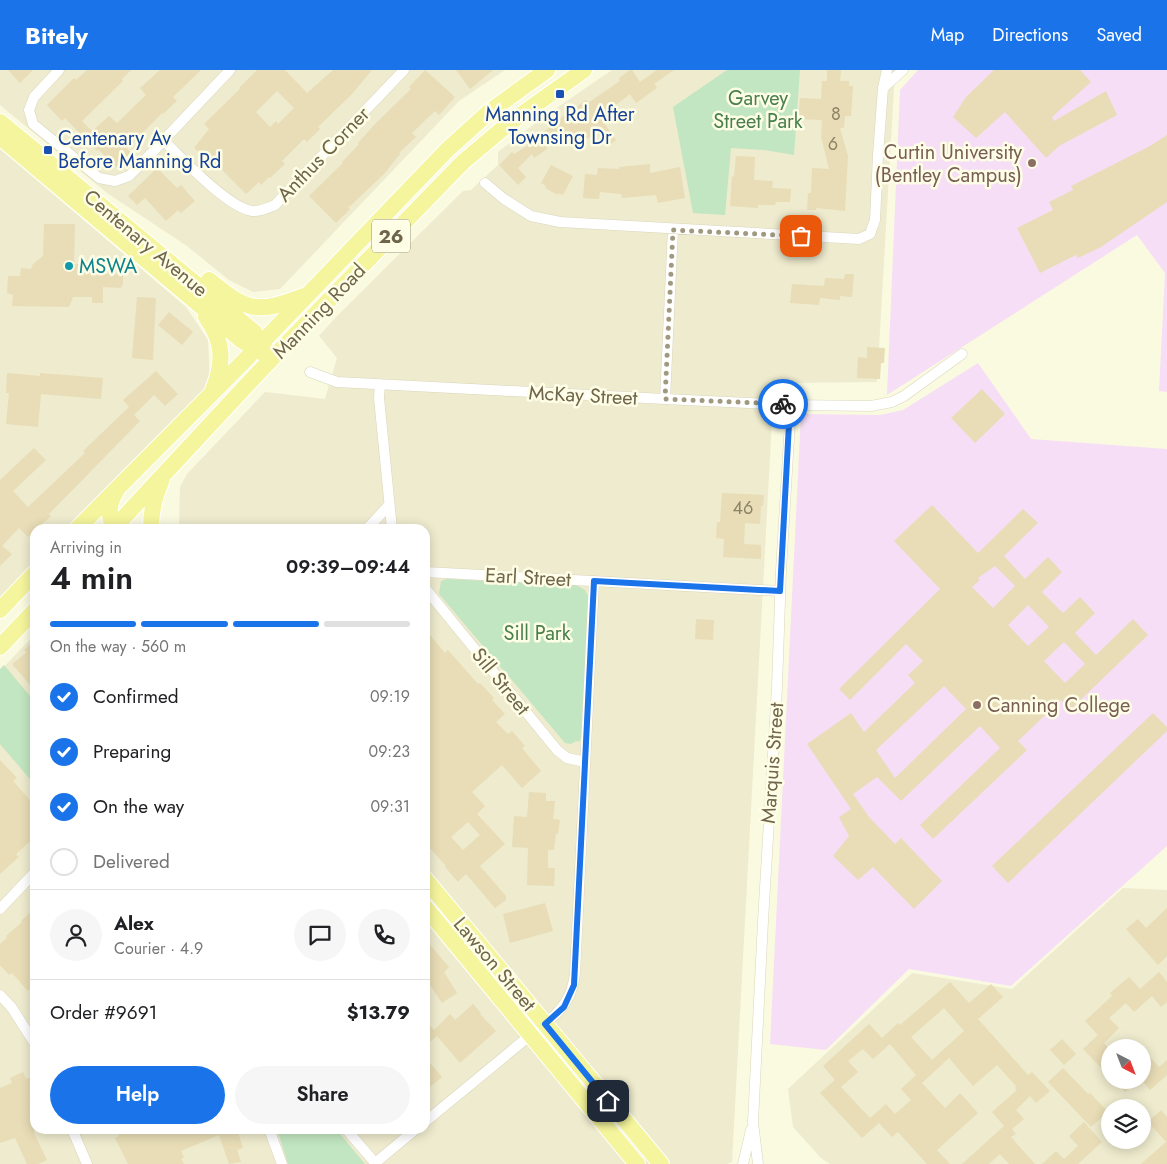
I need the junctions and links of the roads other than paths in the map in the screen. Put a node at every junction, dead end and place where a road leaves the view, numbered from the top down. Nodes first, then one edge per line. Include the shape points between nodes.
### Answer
1 (59, 70) edge
2 (230, 70) edge
3 (404, 70) edge
4 (547, 70) edge
5 (584, 70) edge
6 (887, 70) edge
7 (903, 70) edge
8 (883, 88) junction
9 (0, 122) edge
10 (0, 137) edge
11 (164, 141) junction
12 (486, 183) dead end
13 (85, 192) junction
14 (673, 230) junction
15 (308, 295) junction
16 (196, 304) junction
17 (285, 345) junction
18 (260, 347) junction
19 (962, 354) dead end
20 (259, 372) junction
21 (310, 372) dead end
22 (380, 384) junction
23 (211, 395) junction
24 (665, 399) junction
25 (790, 405) junction
26 (169, 469) junction
27 (118, 488) junction
28 (389, 505) junction
29 (82, 524) edge
30 (84, 524) edge
31 (120, 524) edge
32 (152, 524) edge
33 (372, 524) edge
34 (391, 524) edge
35 (430, 572) edge
36 (30, 578) edge
37 (594, 581) junction
38 (780, 591) junction
39 (430, 594) edge
40 (0, 610) edge
41 (30, 615) edge
42 (0, 647) edge
43 (585, 762) junction
44 (30, 877) edge
45 (430, 885) edge
46 (0, 909) edge
47 (430, 913) edge
48 (0, 995) edge
49 (545, 1024) junction
50 (532, 1035) junction
51 (30, 1036) edge
52 (430, 1118) edge
53 (753, 1122) junction
54 (74, 1134) edge
55 (271, 1134) edge
56 (350, 1134) edge
57 (410, 1134) edge
58 (376, 1163) edge
59 (87, 1164) edge
60 (282, 1164) edge
61 (637, 1164) edge
62 (661, 1164) edge
63 (743, 1164) edge
64 (758, 1164) edge

1 - 11 street via 34,97 29,110 33,124 99,178 115,181 129,176
2 - 11 street
3 - 11 street, Anthus Corner via 280,200 265,210 252,211 237,204 208,183
4 - 15 main road, Manning Road / 26 via 467,130
5 - 17 main road, Manning Road / 26 via 508,124 463,162
6 - 8 street
7 - 8 street
8 - 14 street via 875,220 870,234 859,239
9 - 13 main road, Centenary Avenue
10 - 16 main road, Centenary Avenue
12 - 14 street via 531,216 560,222
13 - 15 main road via 180,256 238,303 263,309
13 - 18 main road, Centenary Avenue via 254,332
14 - 24 street
15 - 18 main road, Manning Road / 26
16 - 18 main road, Centenary Avenue via 244,343
16 - 23 main road via 210,322 221,352 220,373
17 - 18 main road via 275,349
17 - 20 main road, Manning Road / 26
18 - 20 main road via 263,362
18 - 23 main road, Manning Road / 26
19 - 25 street, McKay Street via 892,402 871,406
20 - 26 main road, Manning Road / 26
21 - 22 street, McKay Street via 337,382
22 - 24 street, McKay Street
22 - 28 street
23 - 27 main road, Manning Road / 26
24 - 25 street, McKay Street
25 - 38 street, Marquis Street
26 - 31 main road, Manning Road / 26
26 - 32 main road via 153,504
27 - 29 main road, Manning Road / 26
27 - 31 main road via 111,500
28 - 33 street
28 - 34 street
30 - 31 main road via 98,518
35 - 37 street, Earl Street
36 - 40 main road
37 - 38 street, Earl Street
37 - 43 street
38 - 53 street, Marquis Street
39 - 43 street, Sill Street via 557,750 567,758
41 - 42 main road
43 - 49 street via 574,985 564,1007
44 - 46 street
45 - 49 main road, Lawson Street
47 - 50 main road, Lawson Street
48 - 51 street
49 - 50 street
49 - 62 main road, Lawson Street
50 - 52 street
50 - 61 main road, Lawson Street
53 - 63 street, Marquis Street
53 - 64 street, Marquis Street
54 - 59 street
55 - 60 street
56 - 58 street
57 - 58 street

